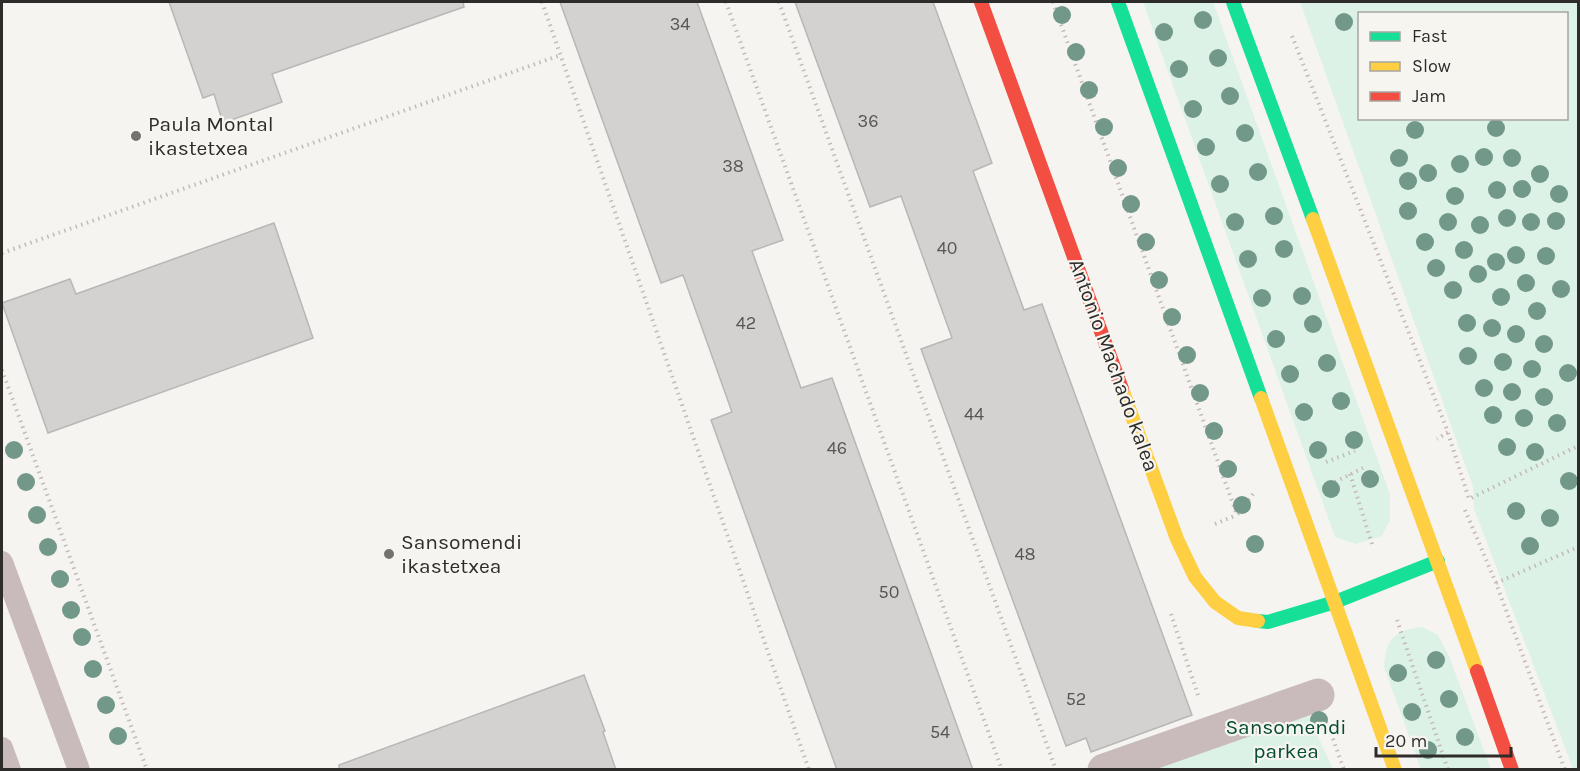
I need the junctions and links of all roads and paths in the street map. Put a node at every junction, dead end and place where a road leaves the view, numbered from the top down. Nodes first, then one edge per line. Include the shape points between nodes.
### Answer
1 (542, 2) edge
2 (726, 2) edge
3 (779, 2) edge
4 (981, 2) edge
5 (1118, 2) edge
6 (1233, 2) edge
7 (561, 56) junction
8 (2, 253) edge
9 (2, 369) edge
10 (1448, 432) dead end
11 (1578, 446) edge
12 (1578, 547) edge
13 (1438, 561) junction
14 (2, 562) edge
15 (1335, 602) junction
16 (1170, 614) dead end
17 (1318, 696) dead end
18 (1211, 733) junction
19 (2, 748) edge
20 (10, 770) edge
21 (79, 770) edge
22 (147, 770) edge
23 (809, 770) edge
24 (1002, 770) edge
25 (1056, 770) edge
26 (1104, 770) edge
27 (1395, 770) edge
28 (1512, 770) edge
29 (1565, 770) edge

1 - 7 path
2 - 24 path
3 - 25 path
4 - 15 main road, Antonio Machado kalea via 1177,539 1195,577 1215,602 1238,618 1268,622
5 - 15 main road
6 - 13 main road
7 - 8 path
7 - 23 path
9 - 22 path
10 - 11 path via 1469,499
12 - 29 path via 1496,583
13 - 15 main road, Antonio Machado kalea
13 - 28 main road
14 - 21 lane
15 - 27 main road
16 - 18 path
17 - 18 street
18 - 26 street
19 - 20 lane

